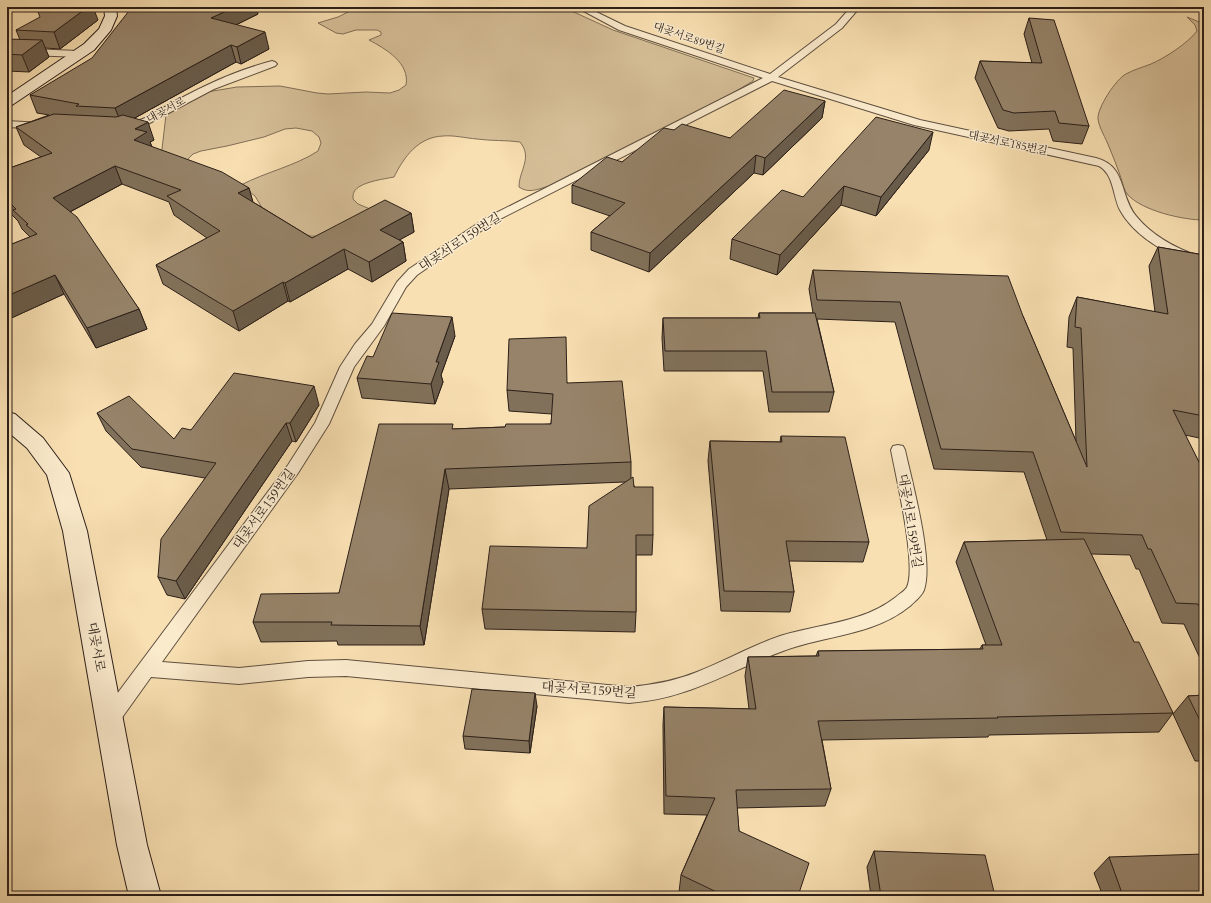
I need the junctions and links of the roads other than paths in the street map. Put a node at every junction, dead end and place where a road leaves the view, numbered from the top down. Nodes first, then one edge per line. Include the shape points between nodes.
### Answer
1 (110, 7) edge
2 (580, 7) edge
3 (856, 7) edge
4 (7, 51) edge
5 (78, 54) junction
6 (272, 64) dead end
7 (771, 78) junction
8 (7, 102) edge
9 (7, 124) edge
10 (52, 127) edge
11 (117, 130) edge
12 (1204, 262) edge
13 (7, 419) edge
14 (898, 450) dead end
15 (146, 670) junction
16 (109, 720) junction
17 (145, 896) edge

1 - 5 street via 105,30 89,47
2 - 7 lane, 대곶서로89번길 via 622,28
3 - 7 lane, 대곶서로159번길 via 839,26
4 - 5 lane
5 - 8 street
6 - 11 lane, 대곶서로 via 242,72 134,127
7 - 12 lane, 대곶서로185번길 via 918,122 1106,165 1111,170 1126,211 1138,226 1177,251
7 - 15 lane, 대곶서로159번길 via 490,220 413,272 401,285 377,326 360,347 322,424 293,469
9 - 10 lane
13 - 16 street, 대곶서로 via 35,443 58,473 75,531
14 - 15 lane, 대곶서로159번길 via 917,551 919,576 915,590 897,608 874,619 781,644 677,687 629,695 346,668 239,676
15 - 16 lane, 대곶서로159번길
16 - 17 street, 대곶서로 via 132,844

